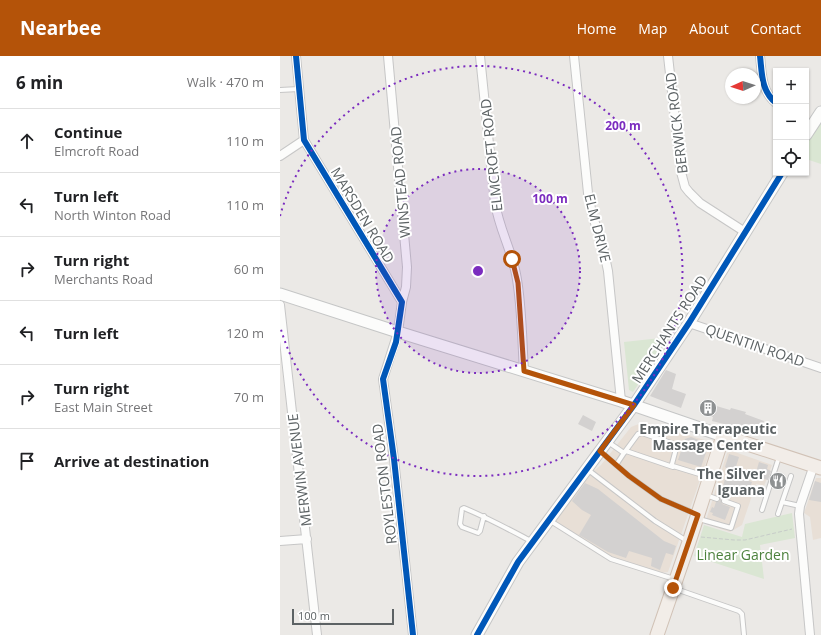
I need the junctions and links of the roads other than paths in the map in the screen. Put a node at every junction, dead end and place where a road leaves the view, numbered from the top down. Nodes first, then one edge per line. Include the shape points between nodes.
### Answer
1 (296, 56) edge
2 (388, 56) edge
3 (480, 56) edge
4 (574, 56) edge
5 (668, 56) edge
6 (760, 56) edge
7 (298, 89) junction
8 (280, 90) edge
9 (773, 99) edge
10 (821, 112) edge
11 (809, 124) edge
12 (304, 140) junction
13 (280, 156) edge
14 (780, 176) edge
15 (745, 232) junction
16 (280, 294) edge
17 (402, 302) junction
18 (280, 305) edge
19 (688, 323) junction
20 (398, 332) junction
21 (821, 368) edge
22 (524, 371) junction
23 (621, 401) junction
24 (634, 405) junction
25 (724, 436) junction
26 (607, 441) junction
27 (600, 451) junction
28 (625, 452) junction
29 (780, 454) junction
30 (616, 465) junction
31 (673, 466) junction
32 (817, 467) edge
33 (586, 469) junction
34 (791, 476) dead end
35 (710, 477) junction
36 (704, 495) junction
37 (717, 499) dead end
38 (724, 501) dead end
39 (782, 502) junction
40 (800, 506) junction
41 (762, 510) dead end
42 (778, 514) dead end
43 (484, 516) junction
44 (697, 516) junction
45 (549, 520) junction
46 (307, 538) junction
47 (694, 540) junction
48 (280, 541) edge
49 (533, 542) junction
50 (675, 584) junction
51 (317, 635) edge
52 (413, 635) edge
53 (477, 635) edge
54 (657, 635) edge
55 (744, 635) edge
56 (810, 635) edge

1 - 7 street
2 - 17 street, WINSTEAD ROAD via 407,253 406,287
3 - 22 street, ELMCROFT ROAD via 495,203 518,283
4 - 23 street, ELM DRIVE via 588,193 608,271
5 - 15 street, BERWICK ROAD via 679,164 685,186 700,203
6 - 9 street via 762,79 766,91
7 - 8 lane
7 - 12 street
10 - 11 street
12 - 13 street
12 - 17 street, MARSDEN ROAD
14 - 15 street, MERCHANTS ROAD
15 - 19 street, MERCHANTS ROAD
16 - 20 street
17 - 20 street, WINSTEAD ROAD
18 - 46 street, MERWIN AVENUE
19 - 21 street, QUENTIN ROAD
19 - 24 street, MERCHANTS ROAD
20 - 22 street
20 - 52 street, ROYLESTON ROAD via 384,379
22 - 23 street
23 - 24 street
24 - 25 street
24 - 26 street, MERCHANTS ROAD
25 - 29 main road
25 - 35 main road
26 - 27 street, MERCHANTS ROAD
26 - 28 lane
27 - 30 lane
27 - 33 street, MERCHANTS ROAD
28 - 30 lane
28 - 31 lane
28 - 31 lane via 638,434 642,433 677,445
29 - 32 main road
29 - 41 lane
30 - 44 lane via 661,499
31 - 35 lane
32 - 40 street
33 - 45 street, MERCHANTS ROAD
33 - 47 lane via 655,521
34 - 39 lane
35 - 36 main road
36 - 37 lane
36 - 44 main road
38 - 44 lane via 738,506 731,528
39 - 40 lane
39 - 42 lane
40 - 56 street
43 - 43 lane via 462,508 460,524 478,533
43 - 49 lane
44 - 47 main road
45 - 49 street, MERCHANTS ROAD
45 - 50 lane via 611,559
46 - 48 street
46 - 51 street, MERWIN AVENUE
47 - 50 main road
49 - 53 street, MERCHANTS ROAD via 518,562
50 - 54 main road
50 - 55 lane via 739,611 742,614

